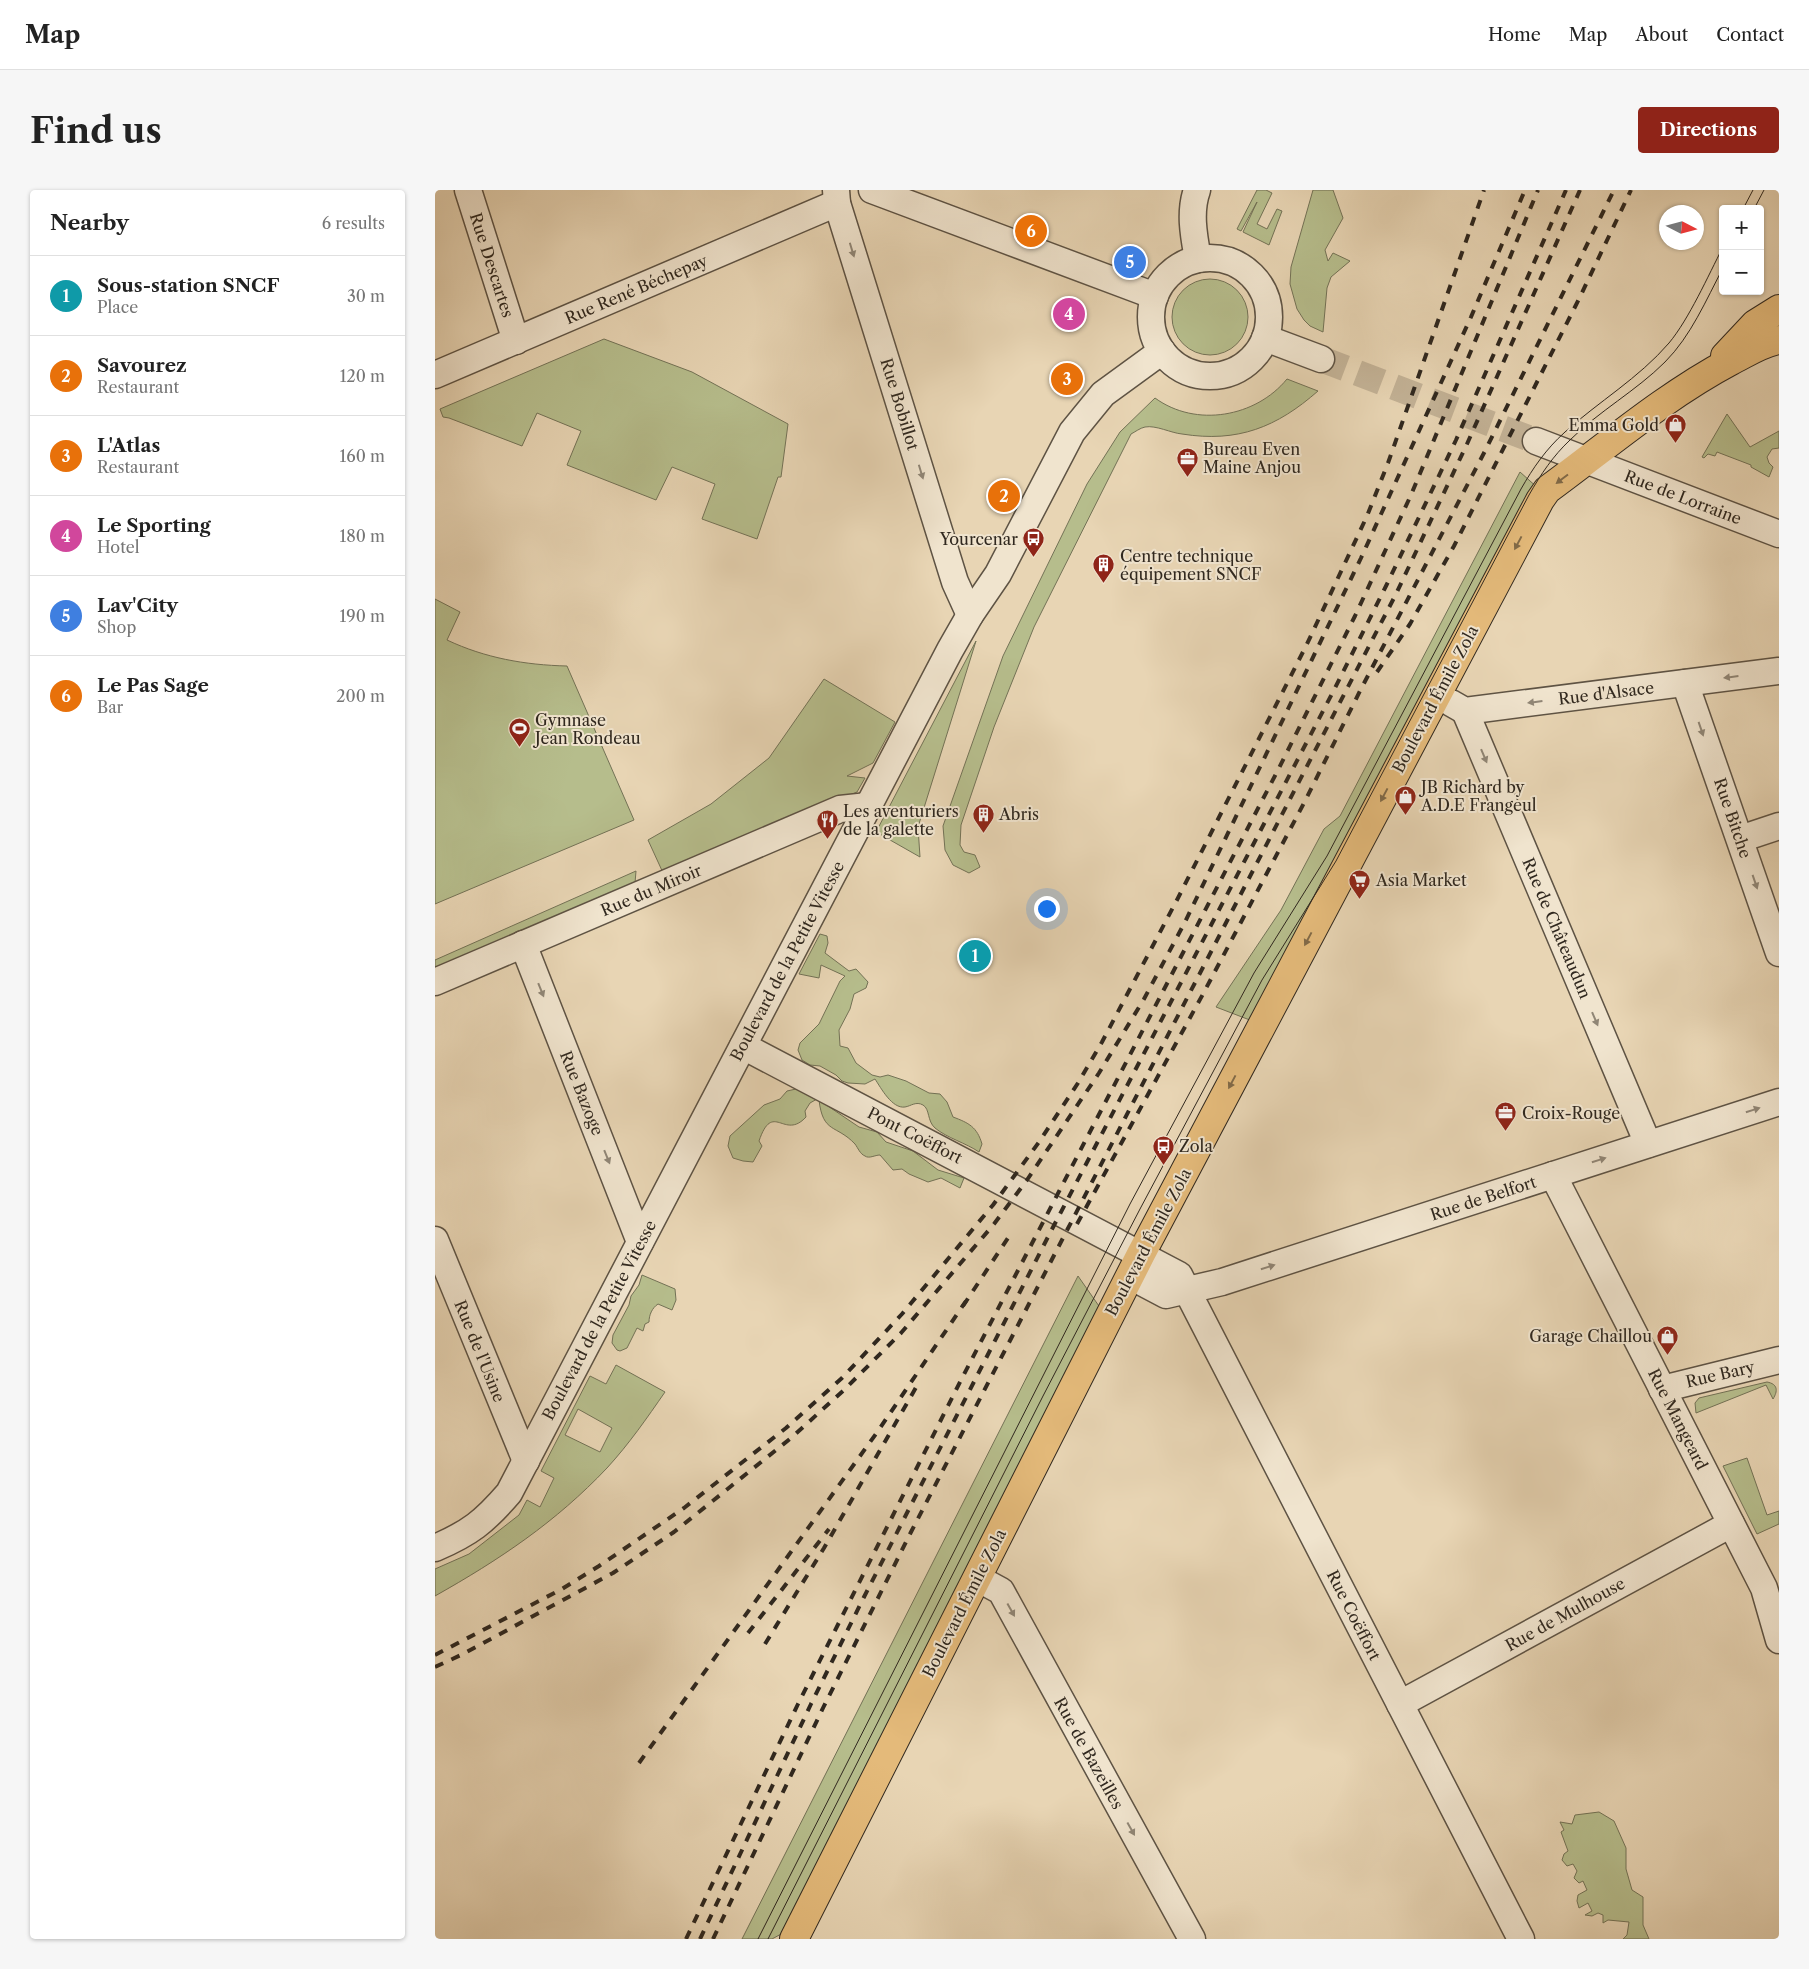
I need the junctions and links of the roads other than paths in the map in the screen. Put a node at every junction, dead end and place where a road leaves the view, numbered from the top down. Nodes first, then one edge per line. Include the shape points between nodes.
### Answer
1 (468, 190) edge
2 (872, 190) edge
3 (1197, 190) edge
4 (837, 197) edge
5 (1198, 259) junction
6 (1155, 296) junction
7 (1779, 309) edge
8 (1265, 338) junction
9 (1779, 340) edge
10 (516, 341) junction
11 (1162, 351) junction
12 (1321, 359) tunnel mouth
13 (1709, 373) junction
14 (435, 375) edge
15 (1536, 441) tunnel mouth
16 (1587, 460) junction
17 (1779, 534) edge
18 (970, 615) junction
19 (1779, 671) edge
20 (1685, 683) junction
21 (1437, 696) junction
22 (1465, 711) junction
23 (868, 806) junction
24 (1779, 826) edge
25 (1740, 838) junction
26 (523, 944) junction
27 (1779, 953) edge
28 (435, 982) edge
29 (743, 1046) junction
30 (1779, 1102) edge
31 (1648, 1144) junction
32 (1553, 1175) junction
33 (435, 1240) edge
34 (640, 1242) junction
35 (1135, 1265) junction
36 (1187, 1290) junction
37 (1779, 1360) edge
38 (1662, 1389) junction
39 (526, 1461) junction
40 (1731, 1524) junction
41 (435, 1548) edge
42 (977, 1578) junction
43 (1779, 1640) edge
44 (1400, 1704) junction
45 (794, 1939) edge
46 (1192, 1939) edge
47 (1521, 1939) edge

1 - 10 street, Rue Descartes
2 - 6 street
3 - 5 street via 1193,203
4 - 10 street, Rue René Béchepay
4 -> 18 street, Rue Bobillot via 955,582
5 - 6 street via 1173,271
5 - 8 street via 1229,260 1257,280 1268,307 1269,325
6 - 11 street via 1151,310 1152,326
7 - 13 main road via 1755,324
8 - 11 street via 1248,362 1219,375 1188,372
8 - 12 street
9 - 13 main road via 1766,342
10 - 14 street, Rue René Béchepay
11 - 18 street, Boulevard de la Petite Vitesse via 1103,394 1072,432 998,574
13 - 16 main road, Boulevard Émile Zola
15 - 16 street, Rue de Lorraine
16 - 17 street, Rue de Lorraine
16 -> 21 main road, Boulevard Émile Zola via 1547,490 1540,500
18 - 23 street, Boulevard de la Petite Vitesse
19 -> 20 street, Rue d'Alsace
20 -> 22 street, Rue d'Alsace
20 -> 25 street, Rue Bitche
21 - 22 street
21 -> 35 main road, Boulevard Émile Zola
22 -> 31 street, Rue de Châteaudun
23 - 26 street, Rue du Miroir via 840,809
23 - 29 street, Boulevard de la Petite Vitesse
24 - 25 street
25 -> 27 street, Rue Bitche
26 - 28 street, Rue du Miroir
26 -> 34 street, Rue Bazoge
29 - 34 street, Boulevard de la Petite Vitesse
29 - 35 street, Pont Coëffort via 1086,1226
31 -> 30 street, Rue de Belfort
32 -> 31 street, Rue de Belfort
36 -> 32 street, Rue de Belfort via 1222,1282
32 - 38 street, Rue Mangeard
33 - 39 street, Rue de l'Usine
34 - 39 street, Boulevard de la Petite Vitesse
35 - 36 street, Rue de Belfort via 1166,1295
35 - 42 main road, Boulevard Émile Zola
36 - 44 street, Rue Coëffort
37 - 38 street, Rue Bary
38 - 40 street, Rue Mangeard
39 - 41 street, Boulevard de la Petite Vitesse via 509,1493 487,1518 461,1537
40 - 43 street, Rue Mangeard via 1764,1588
40 - 44 street, Rue de Mulhouse
42 - 45 main road, Boulevard Émile Zola
42 -> 46 street, Rue de Bazeilles via 1001,1591
44 - 47 street, Rue Coëffort

